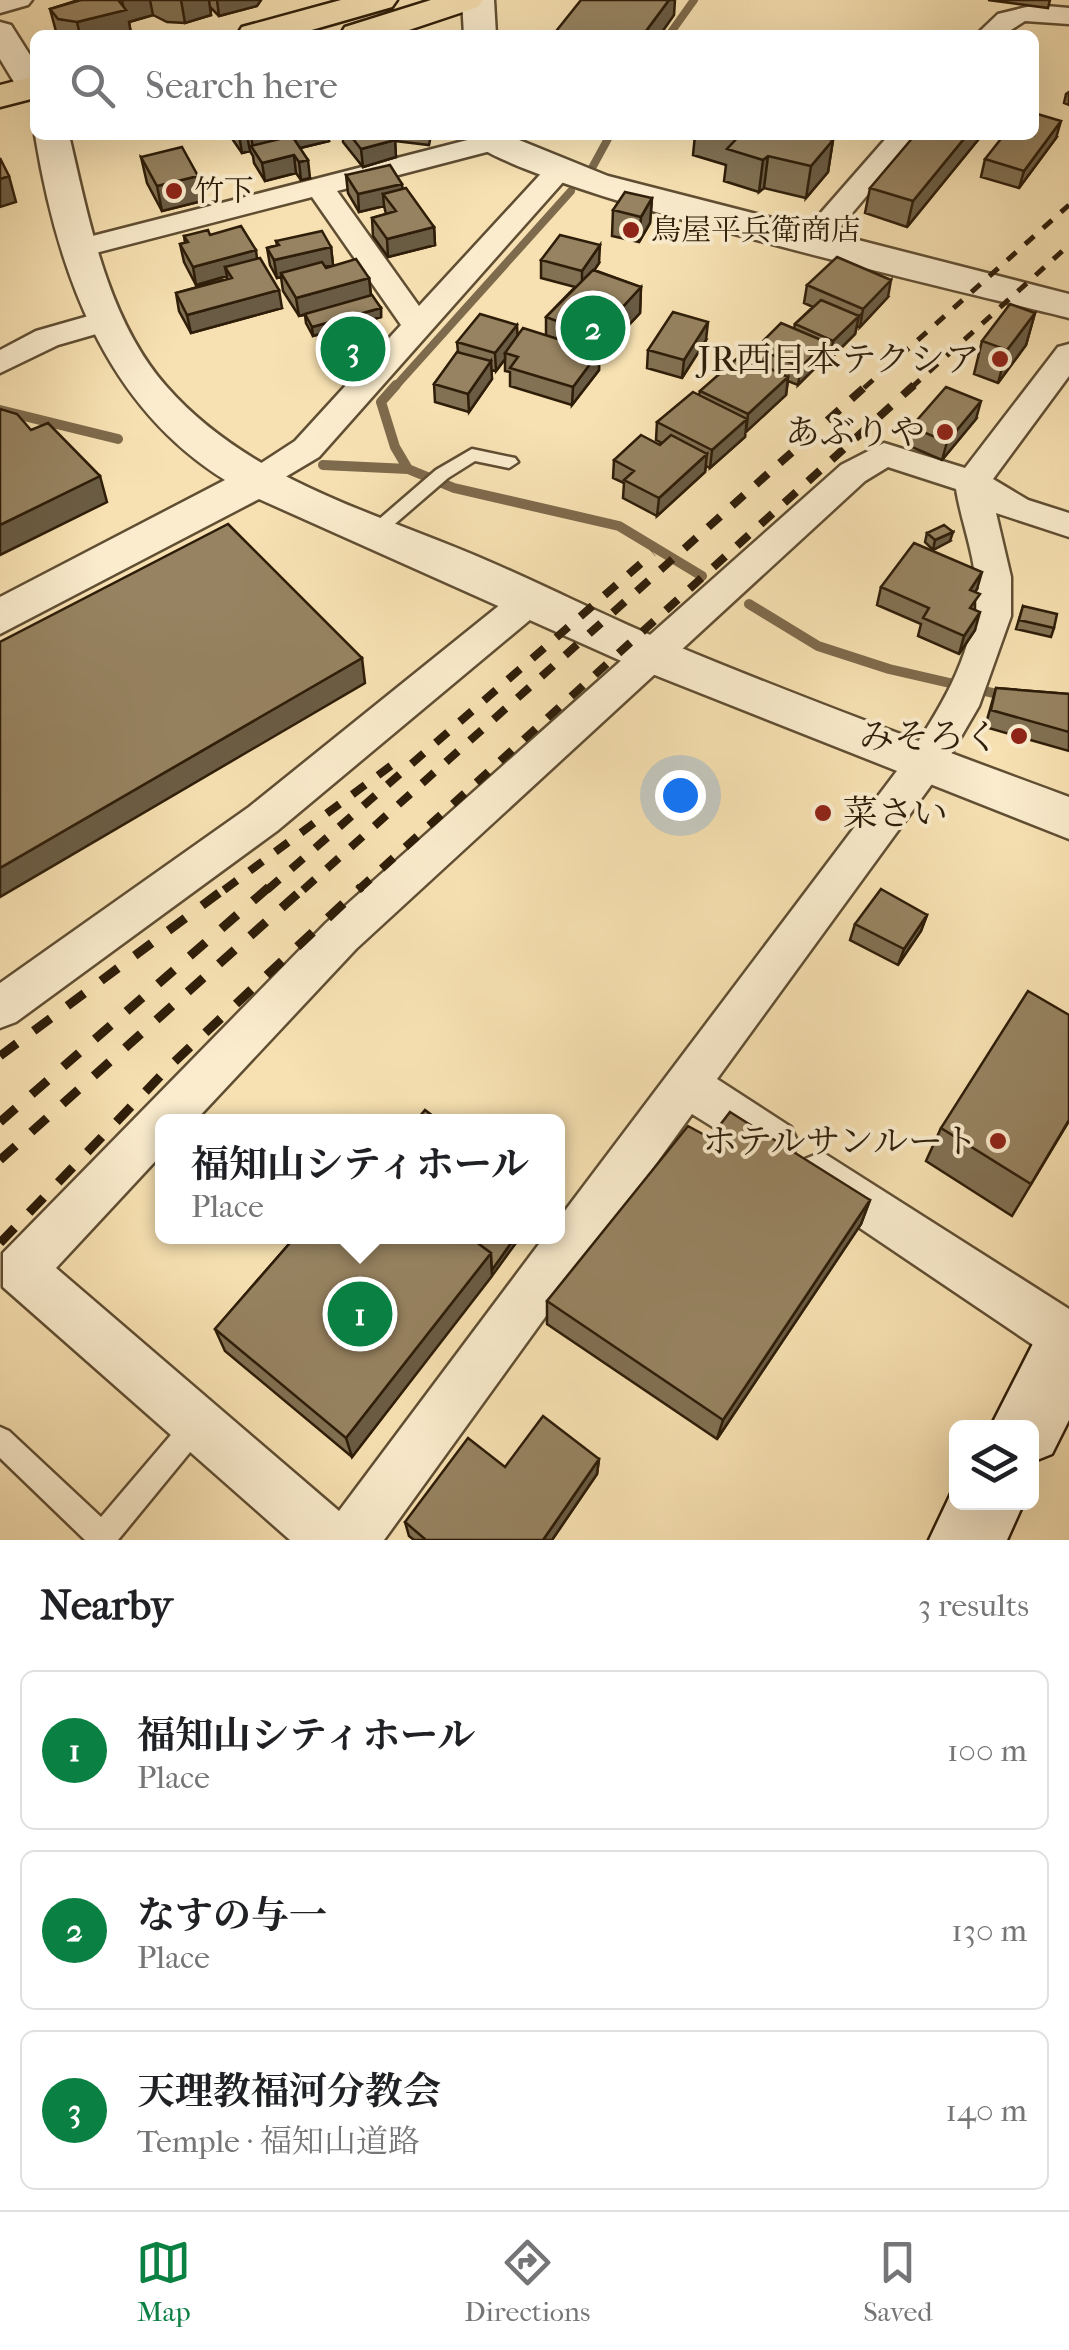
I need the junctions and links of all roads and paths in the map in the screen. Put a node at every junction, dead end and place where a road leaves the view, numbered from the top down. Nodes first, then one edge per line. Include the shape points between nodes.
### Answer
1 (20, 0) edge
2 (380, 0) edge
3 (466, 0) edge
4 (478, 0) edge
5 (0, 5) edge
6 (1069, 16) edge
7 (272, 30) edge
8 (373, 30) edge
9 (480, 30) edge
10 (993, 30) edge
11 (0, 32) edge
12 (30, 80) edge
13 (30, 89) edge
14 (0, 96) edge
15 (30, 119) edge
16 (0, 126) edge
17 (53, 140) edge
18 (484, 140) edge
19 (489, 140) edge
20 (900, 140) edge
21 (558, 172) junction
22 (322, 189) junction
23 (816, 238) junction
24 (80, 248) junction
25 (1069, 306) edge
26 (106, 321) junction
27 (419, 328) junction
28 (1069, 354) edge
29 (0, 364) edge
30 (509, 462) dead end
31 (255, 482) junction
32 (972, 482) junction
33 (1069, 525) edge
34 (376, 531) junction
35 (530, 600) junction
36 (0, 618) edge
37 (652, 655) junction
38 (928, 765) junction
39 (1069, 818) edge
40 (0, 1008) edge
41 (688, 1085) junction
42 (171, 1114) edge
43 (155, 1129) edge
44 (11, 1260) edge
45 (1069, 1339) edge
46 (1069, 1347) edge
47 (1030, 1420) edge
48 (197, 1423) junction
49 (0, 1440) edge
50 (982, 1510) edge
51 (100, 1538) edge
52 (331, 1540) edge
53 (351, 1540) edge
54 (967, 1540) edge

1 - 5 street
2 - 7 highway
3 - 8 highway
4 - 9 street
6 - 10 street via 1020,11
11 - 12 street
13 - 14 highway
15 - 16 highway
17 - 24 street
18 - 22 street
19 - 21 street
20 - 23 street
21 - 23 street
21 - 27 street
22 - 24 street
22 - 27 street
23 - 25 street
24 - 26 street
26 - 29 street via 47,338
26 - 31 street via 149,394 193,438
27 - 31 street via 307,449
28 - 32 street
30 - 34 lane via 472,455
31 - 34 street
31 - 36 street
32 - 33 street via 1016,509
32 - 37 street via 884,454 854,473
32 - 38 street via 994,586 988,638
34 - 35 street
35 - 37 street
35 - 40 street via 262,819
37 - 38 street
37 - 42 street via 341,936
38 - 39 street
38 - 41 street
41 - 45 street
41 - 53 street
43 - 44 street
44 - 48 street
46 - 47 main road
48 - 51 lane
48 - 52 street
49 - 51 lane
50 - 54 main road

